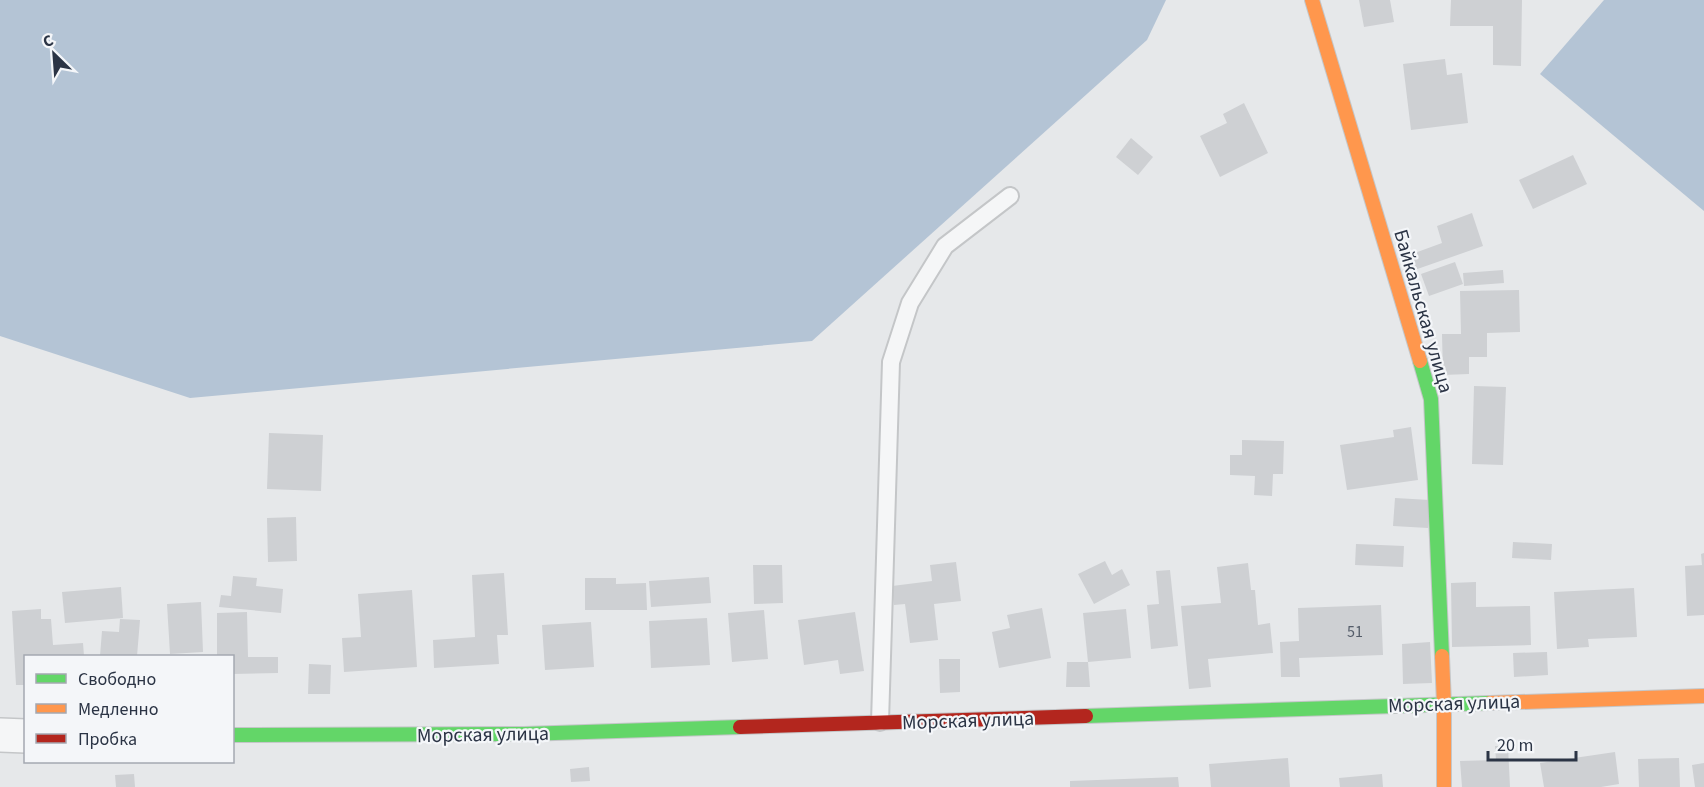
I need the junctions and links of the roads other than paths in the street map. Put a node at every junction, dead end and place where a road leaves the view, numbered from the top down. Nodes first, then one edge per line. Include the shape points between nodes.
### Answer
1 (1312, 0) edge
2 (1010, 196) dead end
3 (1704, 696) edge
4 (1444, 704) junction
5 (880, 722) junction
6 (0, 735) edge
7 (234, 735) edge
8 (24, 736) edge
9 (1444, 787) edge

1 - 4 street, Байкальская улица via 1431,399
2 - 5 lane via 945,246 910,303 891,362
3 - 4 street, Морская улица
4 - 5 street, Морская улица
4 - 9 street, Байкальская улица
5 - 7 street, Морская улица via 524,734
6 - 8 street

